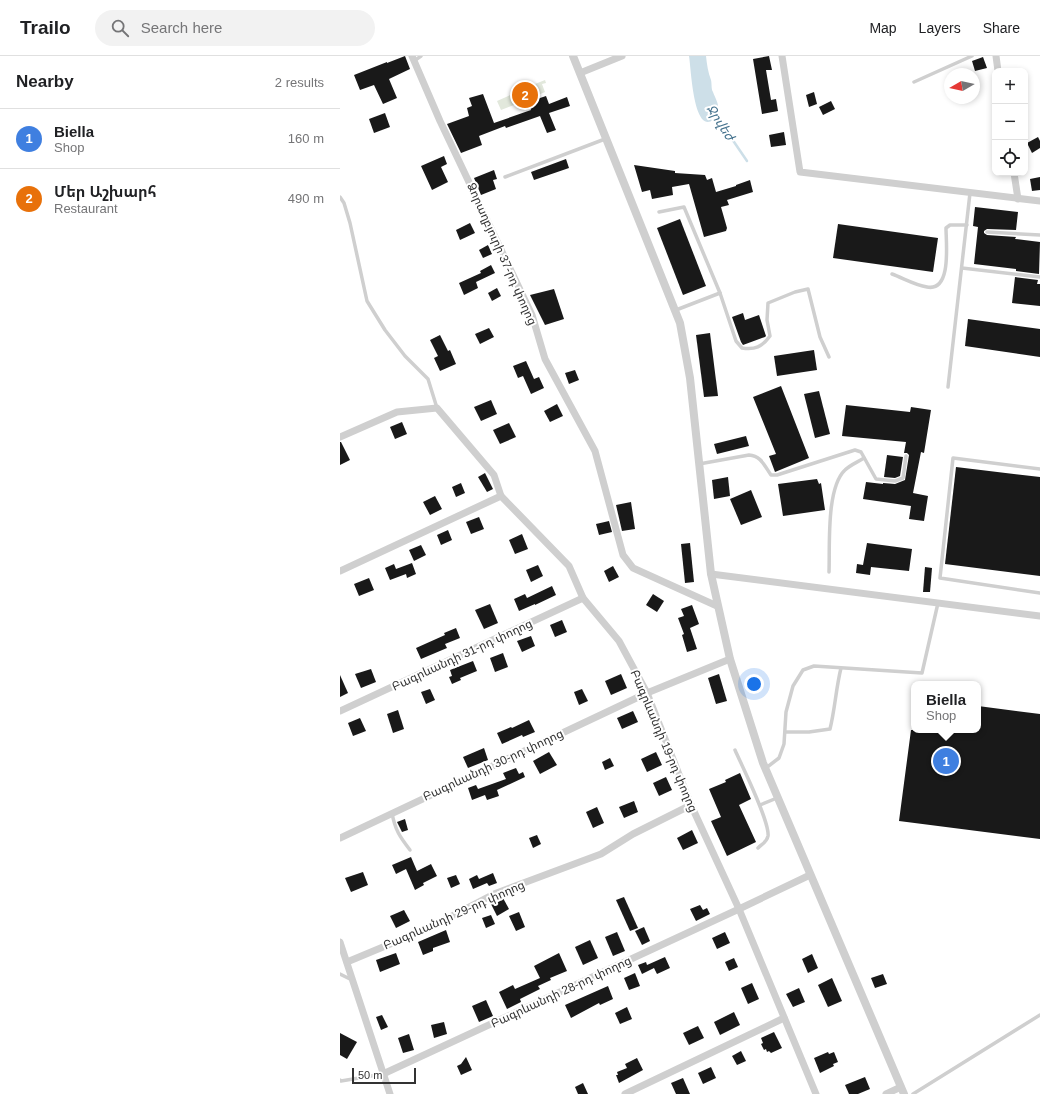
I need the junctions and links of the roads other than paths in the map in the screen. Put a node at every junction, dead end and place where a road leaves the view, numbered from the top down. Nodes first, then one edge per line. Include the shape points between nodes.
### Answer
1 (421, 56) edge
2 (573, 56) edge
3 (622, 56) edge
4 (782, 56) edge
5 (972, 56) edge
6 (996, 56) edge
7 (413, 58) edge
8 (998, 68) edge
9 (580, 74) junction
10 (914, 82) dead end
11 (606, 138) junction
12 (1014, 176) edge
13 (505, 177) dead end
14 (970, 193) junction
15 (340, 197) edge
16 (1018, 198) junction
17 (1040, 201) edge
18 (659, 212) dead end
19 (967, 225) junction
20 (987, 232) dead end
21 (1040, 235) edge
22 (962, 268) junction
23 (892, 274) dead end
24 (1040, 277) edge
25 (720, 293) junction
26 (675, 311) junction
27 (829, 357) dead end
28 (948, 387) dead end
29 (437, 408) junction
30 (340, 438) edge
31 (906, 456) dead end
32 (864, 458) junction
33 (699, 464) junction
34 (1040, 469) edge
35 (501, 496) junction
36 (340, 571) edge
37 (829, 572) dead end
38 (711, 574) junction
39 (1040, 593) edge
40 (583, 598) junction
41 (938, 603) junction
42 (717, 606) junction
43 (1040, 616) edge
44 (730, 659) junction
45 (841, 668) junction
46 (647, 693) junction
47 (340, 711) edge
48 (785, 732) junction
49 (735, 750) dead end
50 (765, 768) junction
51 (777, 798) junction
52 (691, 806) junction
53 (760, 806) junction
54 (392, 813) junction
55 (340, 838) edge
56 (758, 848) dead end
57 (410, 850) dead end
58 (810, 875) junction
59 (739, 909) junction
60 (340, 942) edge
61 (347, 962) junction
62 (340, 974) edge
63 (353, 981) junction
64 (1040, 1015) edge
65 (784, 1018) junction
66 (383, 1074) junction
67 (340, 1081) edge
68 (902, 1091) edge
69 (390, 1094) edge
70 (625, 1094) edge
71 (816, 1094) edge
72 (886, 1094) edge
73 (913, 1094) edge

1 - 7 lane
2 - 9 street
3 - 9 street
4 - 14 street via 800,172
5 - 10 lane
6 - 8 street
7 - 42 street, Ձորաղբյուրի 37-րդ փողոց via 532,316 545,359 595,451 623,555 633,568
9 - 11 street
11 - 13 lane
11 - 26 street
12 - 16 street
14 - 16 street
14 - 19 lane
15 - 29 lane via 350,223 367,301 405,356 428,379
16 - 17 street
18 - 25 lane via 684,207
19 - 22 lane
19 - 23 lane via 950,225 946,228 946,272 937,286 928,288
20 - 21 lane
22 - 24 lane
22 - 28 lane
25 - 26 lane
25 - 27 lane via 736,341 742,348 751,350 764,344 770,336 767,320 768,303 808,289 820,337
26 - 33 street via 680,323 689,371
29 - 30 street via 397,412
29 - 35 street, Բագրևանդի 19-րդ փողոց via 494,475
31 - 32 lane via 903,478 895,481 876,479
32 - 33 lane via 855,450 776,475 771,475 760,458 748,454
32 - 37 lane via 845,470 835,484 831,502
33 - 38 street
34 - 39 lane via 953,458 940,578
35 - 36 street
35 - 40 street, Բագրևանդի 19-րդ փողոց via 570,566
38 - 41 street
38 - 42 street
40 - 46 street, Բագրևանդի 19-րդ փողոց via 620,641
40 - 47 street, Բագրևանդի 31-րդ փողոց
41 - 43 street
41 - 45 lane via 922,673
42 - 44 street
44 - 46 street, Բագրևանդի 30-րդ փողոց
44 - 50 street
45 - 48 lane via 814,666 803,670 793,686 786,712
45 - 48 lane via 830,729
46 - 52 street, Բագրևանդի 19-րդ փողոց
46 - 54 street, Բագրևանդի 30-րդ փողոց
48 - 50 lane via 779,758
49 - 53 lane
50 - 51 street
51 - 53 lane
51 - 58 street
52 - 59 street, Բագրևանդի 19-րդ փողոց
52 - 61 street, Բագրևանդի 29-րդ փողոց via 633,834 601,854 494,894 431,927
53 - 56 lane via 768,836
54 - 55 street, Բագրևանդի 30-րդ փողոց
54 - 57 lane via 398,835
58 - 59 street, Բագրևանդի 28-րդ փողոց
58 - 68 street
59 - 65 street, Բագրևանդի 19-րդ փողոց
59 - 66 street, Բագրևանդի 28-րդ փողոց
60 - 61 street
61 - 63 street
62 - 63 lane
63 - 66 street
64 - 73 lane
65 - 70 street
65 - 71 street, Բագրևանդի 19-րդ փողոց
66 - 67 lane
66 - 69 street
68 - 72 street

